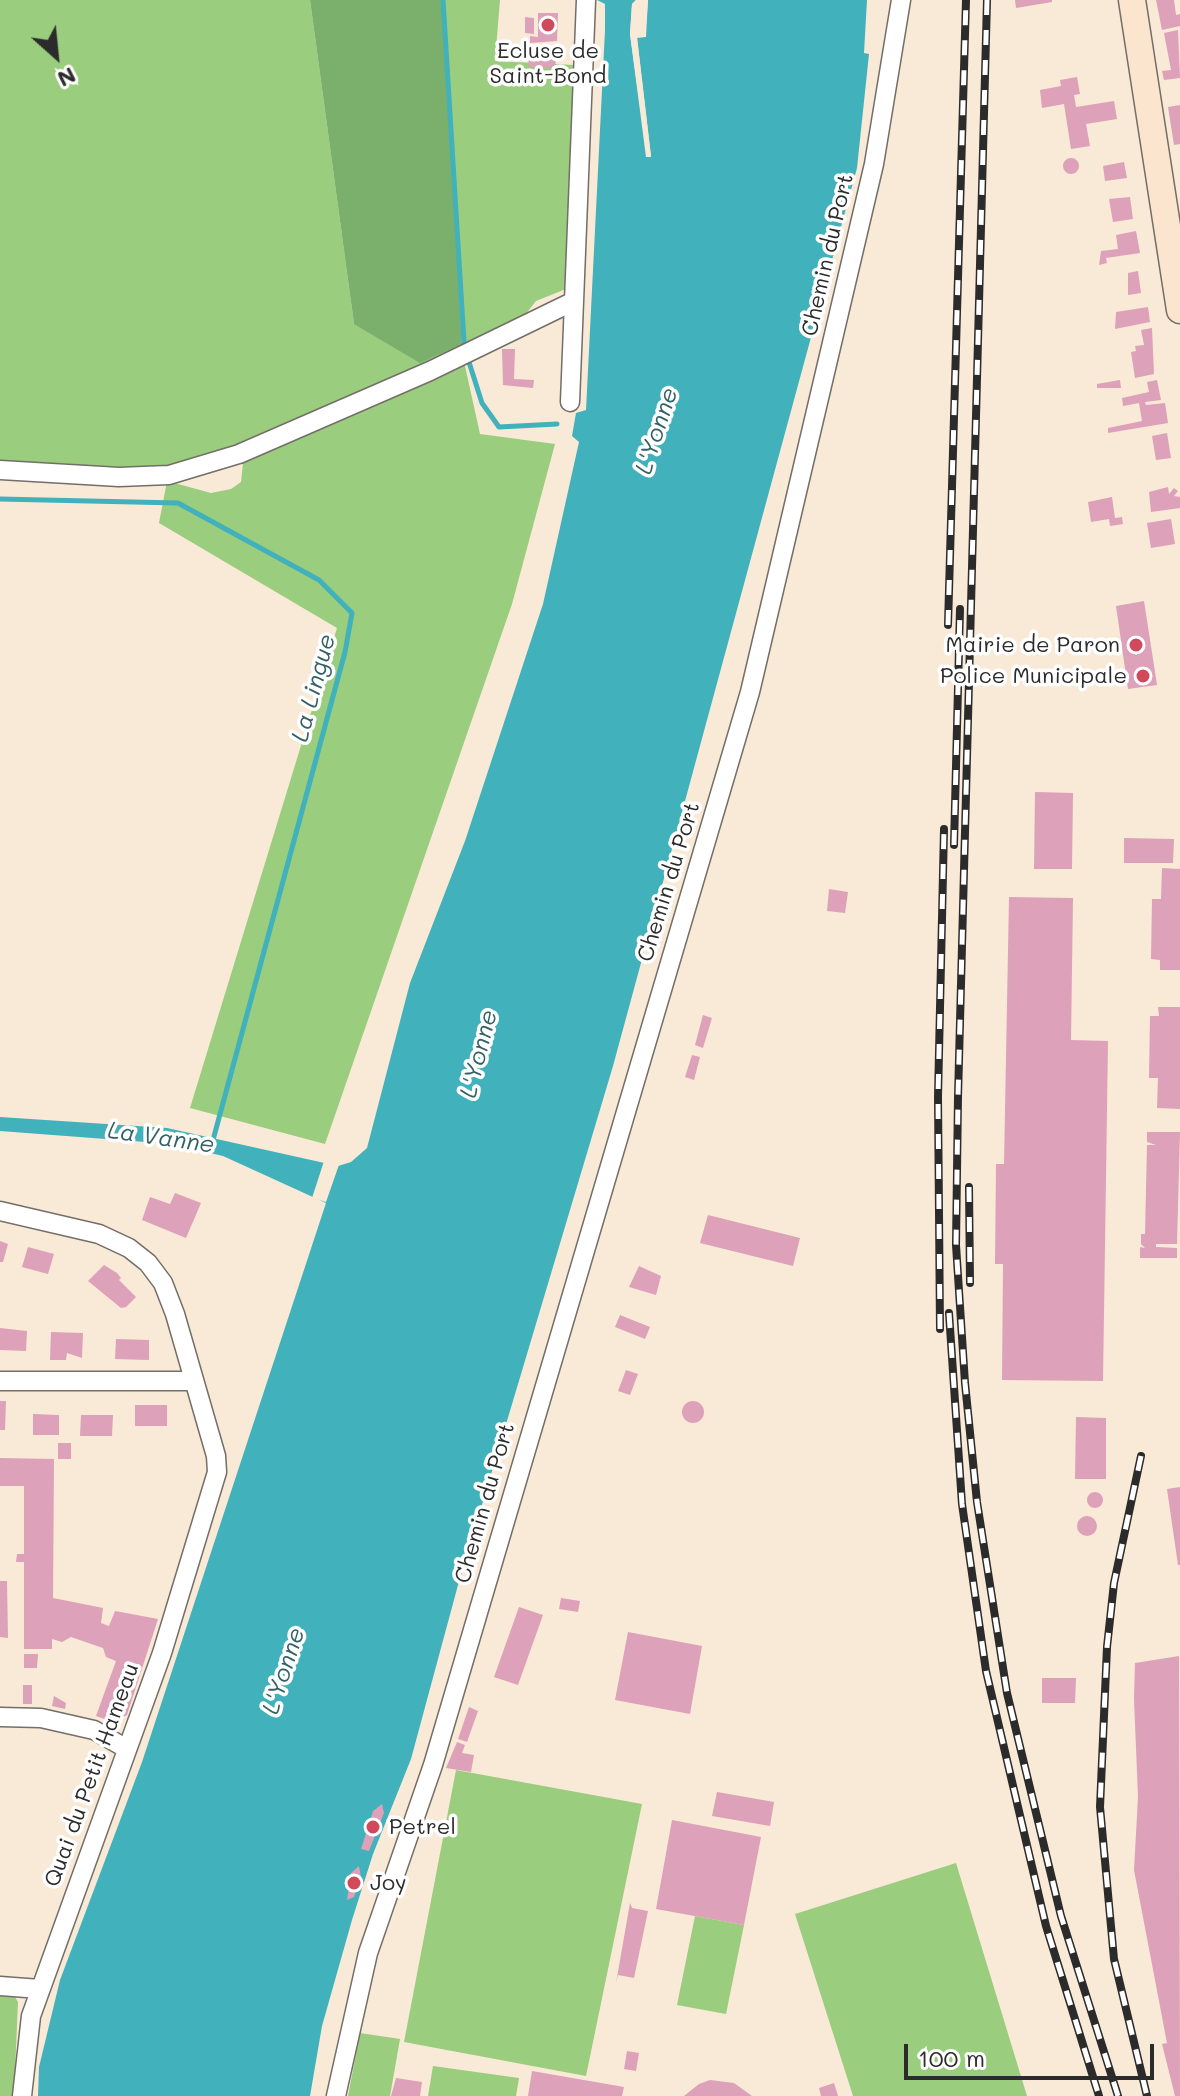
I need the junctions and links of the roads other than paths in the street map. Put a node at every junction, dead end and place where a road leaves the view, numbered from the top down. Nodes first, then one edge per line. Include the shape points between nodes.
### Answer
1 (586, 0) edge
2 (901, 0) edge
3 (1132, 0) edge
4 (572, 302) junction
5 (1180, 310) edge
6 (570, 402) dead end
7 (0, 470) edge
8 (0, 1211) edge
9 (0, 1381) edge
10 (193, 1381) junction
11 (0, 1717) edge
12 (127, 1749) junction
13 (0, 1986) edge
14 (40, 1989) junction
15 (22, 2096) edge
16 (336, 2096) edge

1 - 4 street
2 - 16 street, Chemin du Port via 874,164 750,692 433,1765 368,1953
3 - 5 main road
4 - 6 street
4 - 7 street via 239,454 183,471 119,477
8 - 10 street via 99,1234 148,1263 175,1314
9 - 10 street
10 - 12 street, Quai du Petit Hameau via 217,1472
11 - 12 street via 41,1718 94,1730
12 - 14 street, Quai du Petit Hameau
13 - 14 street
14 - 15 street, Quai du Petit Hameau via 31,2016

